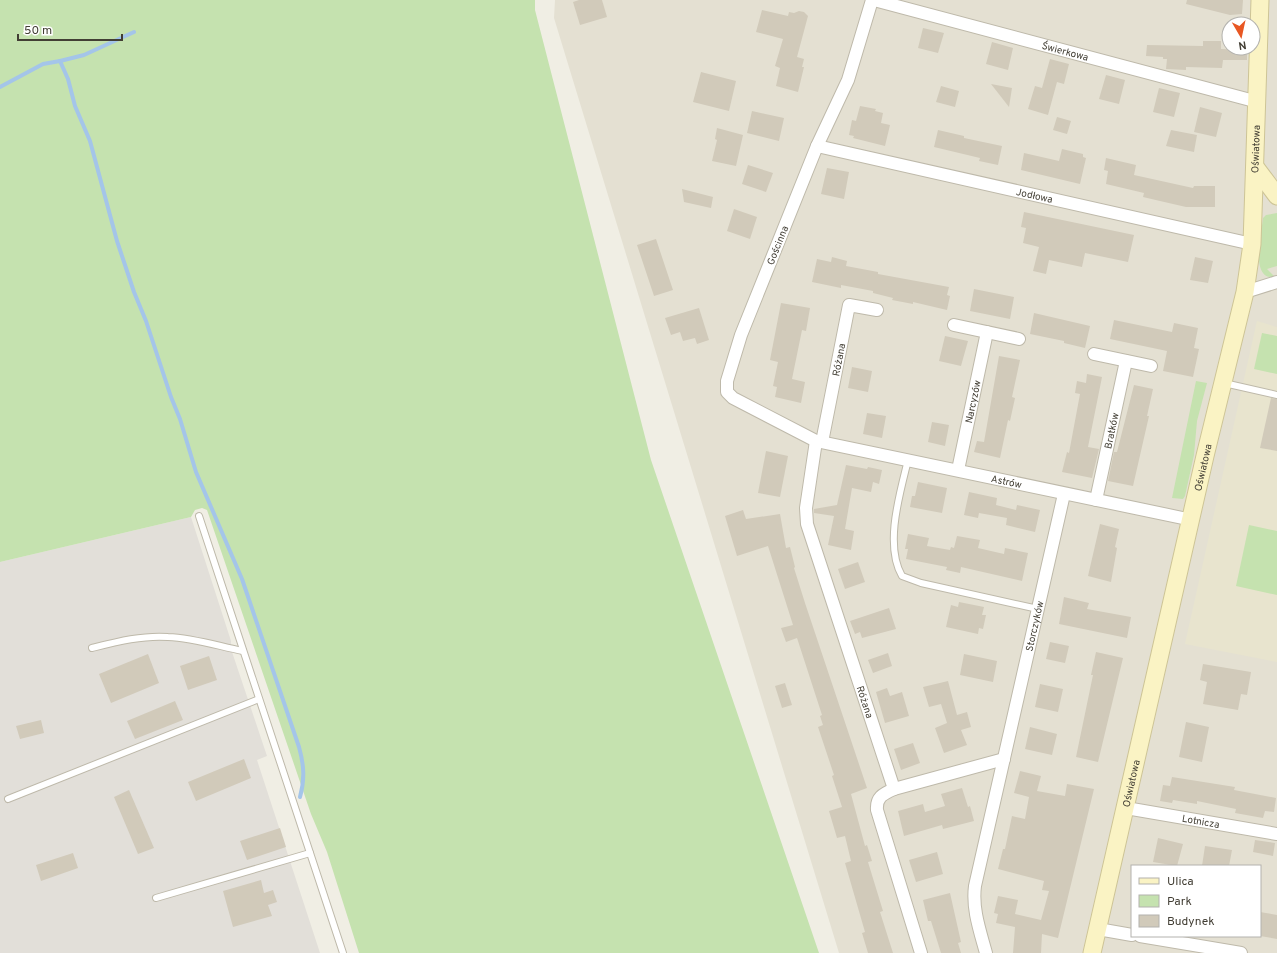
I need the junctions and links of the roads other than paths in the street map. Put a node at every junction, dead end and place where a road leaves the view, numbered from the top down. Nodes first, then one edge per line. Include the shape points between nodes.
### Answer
1 (873, 0) edge
2 (1260, 0) edge
3 (1258, 102) junction
4 (817, 146) junction
5 (1256, 168) junction
6 (1277, 196) edge
7 (1252, 244) junction
8 (1277, 282) edge
9 (1245, 292) junction
10 (877, 310) dead end
11 (954, 325) dead end
12 (987, 332) junction
13 (1019, 339) dead end
14 (1094, 354) dead end
15 (1126, 361) junction
16 (1152, 366) dead end
17 (1223, 383) junction
18 (1277, 395) edge
19 (819, 441) junction
20 (908, 460) junction
21 (958, 470) junction
22 (1064, 494) junction
23 (1096, 500) junction
24 (199, 516) dead end
25 (1192, 520) junction
26 (1038, 609) junction
27 (92, 648) dead end
28 (243, 652) junction
29 (258, 699) junction
30 (1004, 759) junction
31 (894, 789) junction
32 (8, 799) dead end
33 (1126, 808) junction
34 (1276, 833) edge
35 (310, 853) junction
36 (156, 898) dead end
37 (1098, 929) junction
38 (1131, 935) edge
39 (1146, 937) edge
40 (343, 953) edge
41 (921, 953) edge
42 (986, 953) edge
43 (1092, 953) edge
44 (1241, 953) edge

1 - 3 street, Świerkowa
1 - 4 street, Gościnna via 848,80
2 - 3 street, Oświatowa
3 - 5 street, Oświatowa
4 - 7 street, Jodłowa
4 - 19 street, Gościnna via 747,319 726,387 733,398
5 - 6 street
5 - 7 street, Oświatowa
7 - 9 street, Oświatowa
8 - 9 street
9 - 17 street, Oświatowa
10 - 19 street, Różana via 849,305
11 - 12 street
12 - 13 street
12 - 21 street, Narcyzów
14 - 15 street
15 - 16 street
15 - 23 street, Bratków
17 - 18 lane
17 - 25 street, Oświatowa
19 - 20 street, Astrów
19 - 31 street, Różana via 806,508 807,524
20 - 21 street, Astrów
20 - 26 lane via 893,528 899,572 902,576 920,583
21 - 22 street, Astrów
22 - 23 street, Astrów
22 - 26 street, Storczyków
23 - 25 street, Astrów
24 - 28 lane
25 - 33 street, Oświatowa
26 - 30 street, Storczyków
27 - 28 lane via 145,638 167,637
28 - 29 lane
29 - 32 lane
29 - 35 lane
30 - 31 street
30 - 42 street, Storczyków via 973,897
31 - 41 street via 881,796 877,810
33 - 34 street, Lotnicza
33 - 37 street, Oświatowa
35 - 36 lane
35 - 40 lane
37 - 38 street
37 - 43 street, Oświatowa
39 - 44 street

